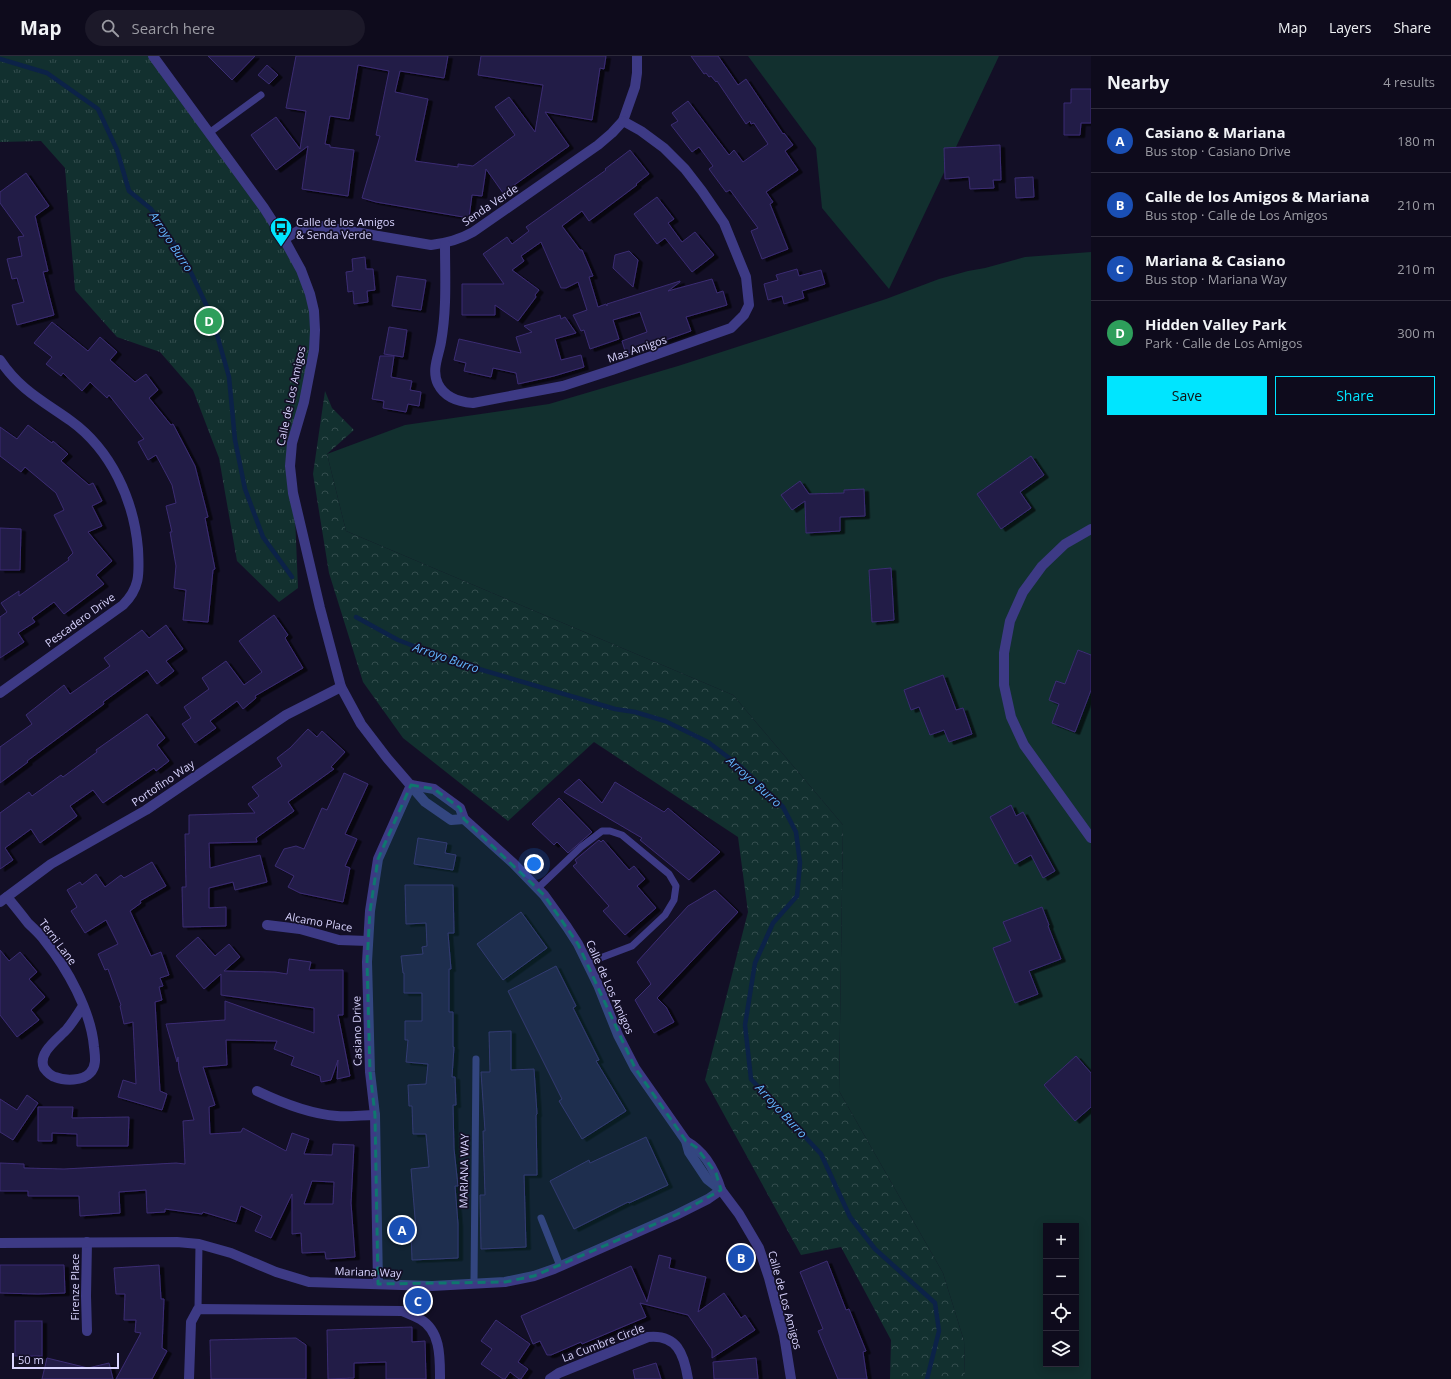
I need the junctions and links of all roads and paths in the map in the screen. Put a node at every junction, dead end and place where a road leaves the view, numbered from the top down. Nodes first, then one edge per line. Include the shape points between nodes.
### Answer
1 (153, 56) edge
2 (637, 56) edge
3 (261, 95) dead end
4 (623, 121) junction
5 (209, 132) junction
6 (284, 239) junction
7 (445, 244) junction
8 (0, 360) edge
9 (1091, 529) edge
10 (341, 687) junction
11 (0, 693) edge
12 (411, 785) junction
13 (464, 819) junction
14 (1091, 838) edge
15 (538, 888) junction
16 (3, 900) edge
17 (267, 925) dead end
18 (368, 941) junction
19 (587, 963) junction
20 (83, 1006) junction
21 (476, 1059) dead end
22 (256, 1091) dead end
23 (375, 1115) junction
24 (721, 1190) junction
25 (541, 1218) dead end
26 (87, 1242) junction
27 (0, 1243) edge
28 (199, 1244) junction
29 (560, 1266) junction
30 (378, 1284) junction
31 (474, 1284) junction
32 (198, 1309) junction
33 (87, 1331) dead end
34 (189, 1379) edge
35 (440, 1379) edge
36 (550, 1379) edge
37 (688, 1379) edge
38 (790, 1379) edge

1 - 5 street, Calle de Los Amigos
2 - 4 street, Senda Verde via 635,87
3 - 5 lane
4 - 7 street, Senda Verde via 598,145 473,232
4 - 7 street, Mas Amigos via 641,130 664,148 702,191 724,223 746,277 749,305 744,315 731,328 563,386 473,403 462,402 445,393 437,383 435,372 445,311
5 - 6 street, Calle de Los Amigos
6 - 7 street, Senda Verde via 304,228 320,226
6 - 10 street, Calle de Los Amigos via 310,294 316,330 304,402 292,443 290,466 293,493
8 - 11 street, Pescadero Drive via 24,389 72,421 92,439 112,467 122,484 131,510 137,535 139,572 132,593 123,605
9 - 14 street via 1066,544 1051,557 1023,592 1010,622 1004,653 1004,685 1011,717 1024,745
10 - 12 street, Calle de Los Amigos via 361,724
10 - 16 street, Portofino Way via 286,715 146,810 51,864
12 - 13 street, Calle de Los Amigos via 425,802 451,820
12 - 13 street, Calle de Los Amigos via 434,789 460,808
12 - 18 street, Casiano Drive via 378,859
13 - 15 street, Calle de Los Amigos
15 - 19 street, Calle de Los Amigos via 567,926
15 - 19 lane via 602,831 622,835 669,874 676,886 674,900 665,915 632,946
16 - 20 street, Terni Lane via 44,940 69,976
17 - 18 street, Alcamo Place via 300,929 339,940
18 - 23 street, Casiano Drive via 370,1072
19 - 24 street, Calle de Los Amigos via 635,1068 686,1141 696,1147 716,1173
20 - 20 street, Terni Lane via 43,1057 46,1072 55,1077 82,1078 94,1069 94,1043
21 - 31 lane, MARIANA WAY
22 - 23 street via 282,1103 320,1114
23 - 30 street, Casiano Drive
24 - 29 street, Mariana Way via 676,1215
24 - 38 street, Calle de Los Amigos via 739,1214 758,1248 769,1278 784,1335
25 - 29 lane
26 - 27 street, Mariana Way
26 - 28 street, Mariana Way
26 - 33 street, Firenze Place
28 - 30 street, Mariana Way via 232,1252 276,1272 309,1282
28 - 32 lane
29 - 31 street, Mariana Way via 534,1276 505,1282
30 - 31 street, Mariana Way
32 - 34 street via 191,1322
32 - 35 street via 402,1311 421,1320 435,1334 440,1359
36 - 37 street, La Cumbre Circle via 558,1373 656,1336 670,1340 676,1345

